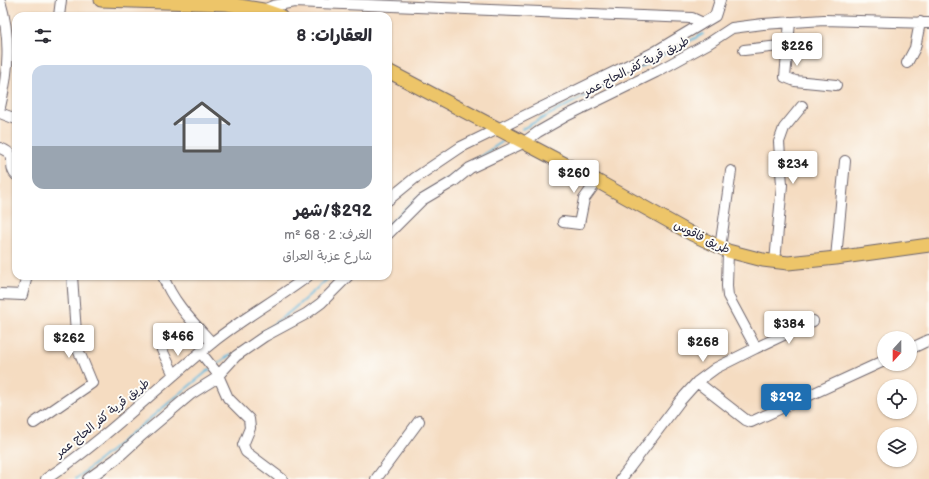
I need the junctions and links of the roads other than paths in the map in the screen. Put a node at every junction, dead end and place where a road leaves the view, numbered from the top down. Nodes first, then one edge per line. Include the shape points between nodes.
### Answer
1 (61, 0) edge
2 (101, 0) edge
3 (720, 0) edge
4 (0, 1) edge
5 (403, 4) edge
6 (263, 10) junction
7 (60, 12) edge
8 (269, 12) edge
9 (714, 16) junction
10 (790, 22) junction
11 (925, 22) edge
12 (703, 23) junction
13 (726, 30) junction
14 (788, 45) junction
15 (744, 50) dead end
16 (907, 64) dead end
17 (392, 73) edge
18 (836, 85) dead end
19 (802, 106) dead end
20 (0, 107) edge
21 (0, 113) edge
22 (12, 118) edge
23 (496, 128) junction
24 (523, 143) junction
25 (0, 148) edge
26 (12, 156) edge
27 (845, 161) dead end
28 (731, 171) dead end
29 (597, 181) junction
30 (392, 197) edge
31 (563, 222) dead end
32 (392, 230) edge
33 (929, 245) edge
34 (724, 250) junction
35 (836, 258) junction
36 (775, 262) junction
37 (26, 280) edge
38 (72, 280) edge
39 (165, 280) edge
40 (302, 280) edge
41 (344, 280) edge
42 (0, 294) edge
43 (814, 321) dead end
44 (929, 340) edge
45 (212, 343) junction
46 (917, 346) edge
47 (756, 348) junction
48 (162, 350) dead end
49 (203, 356) junction
50 (877, 364) edge
51 (217, 374) junction
52 (174, 375) junction
53 (697, 382) junction
54 (419, 421) dead end
55 (34, 423) dead end
56 (46, 479) edge
57 (88, 479) edge
58 (282, 479) edge
59 (376, 479) edge
60 (621, 479) edge

1 - 7 street
2 - 6 main road via 227,4
3 - 9 street
4 - 20 street via 6,20 8,44 6,76
5 - 6 street via 294,2
5 - 12 street via 692,18
6 - 8 main road
9 - 12 street, طريق قرية كفر الحاج عمر
9 - 13 street
10 - 11 street, طريق قرية كفر الحاج عمر
10 - 13 street, طريق قرية كفر الحاج عمر via 738,26
10 - 14 street
11 - 16 street
12 - 23 street, طريق قرية كفر الحاج عمر via 653,53
13 - 24 street, طريق قرية كفر الحاج عمر via 709,43 568,115
14 - 15 street
14 - 18 street via 786,78
17 - 23 main road, طريق فاقوس
19 - 36 street via 784,128 779,142 782,185
21 - 22 street
23 - 24 main road, طريق فاقوس
23 - 30 street, طريق قرية كفر الحاج عمر via 445,157
24 - 29 main road, طريق فاقوس
24 - 32 street, طريق قرية كفر الحاج عمر via 470,168 419,203
25 - 26 street
27 - 35 street
28 - 34 street
29 - 31 street via 584,199 579,224
29 - 34 main road, طريق فاقوس
33 - 35 main road, طريق فاقوس
34 - 36 main road, طريق فاقوس
34 - 47 street via 728,296
35 - 36 main road, طريق فاقوس
37 - 42 street via 22,295
38 - 55 street via 77,347 92,383
39 - 45 street via 178,304
40 - 45 street, طريق قرية كفر الحاج عمر
41 - 51 street via 306,314 256,342
43 - 47 street
44 - 46 street
45 - 49 street, طريق قرية كفر الحاج عمر
47 - 53 street via 716,368
48 - 52 street
49 - 51 street
49 - 52 street, طريق قرية كفر الحاج عمر
50 - 53 street via 751,422
51 - 57 street via 116,459
51 - 58 street via 228,398 249,420 250,428 243,445 246,452
52 - 56 street, طريق قرية كفر الحاج عمر
53 - 60 street
54 - 59 street

